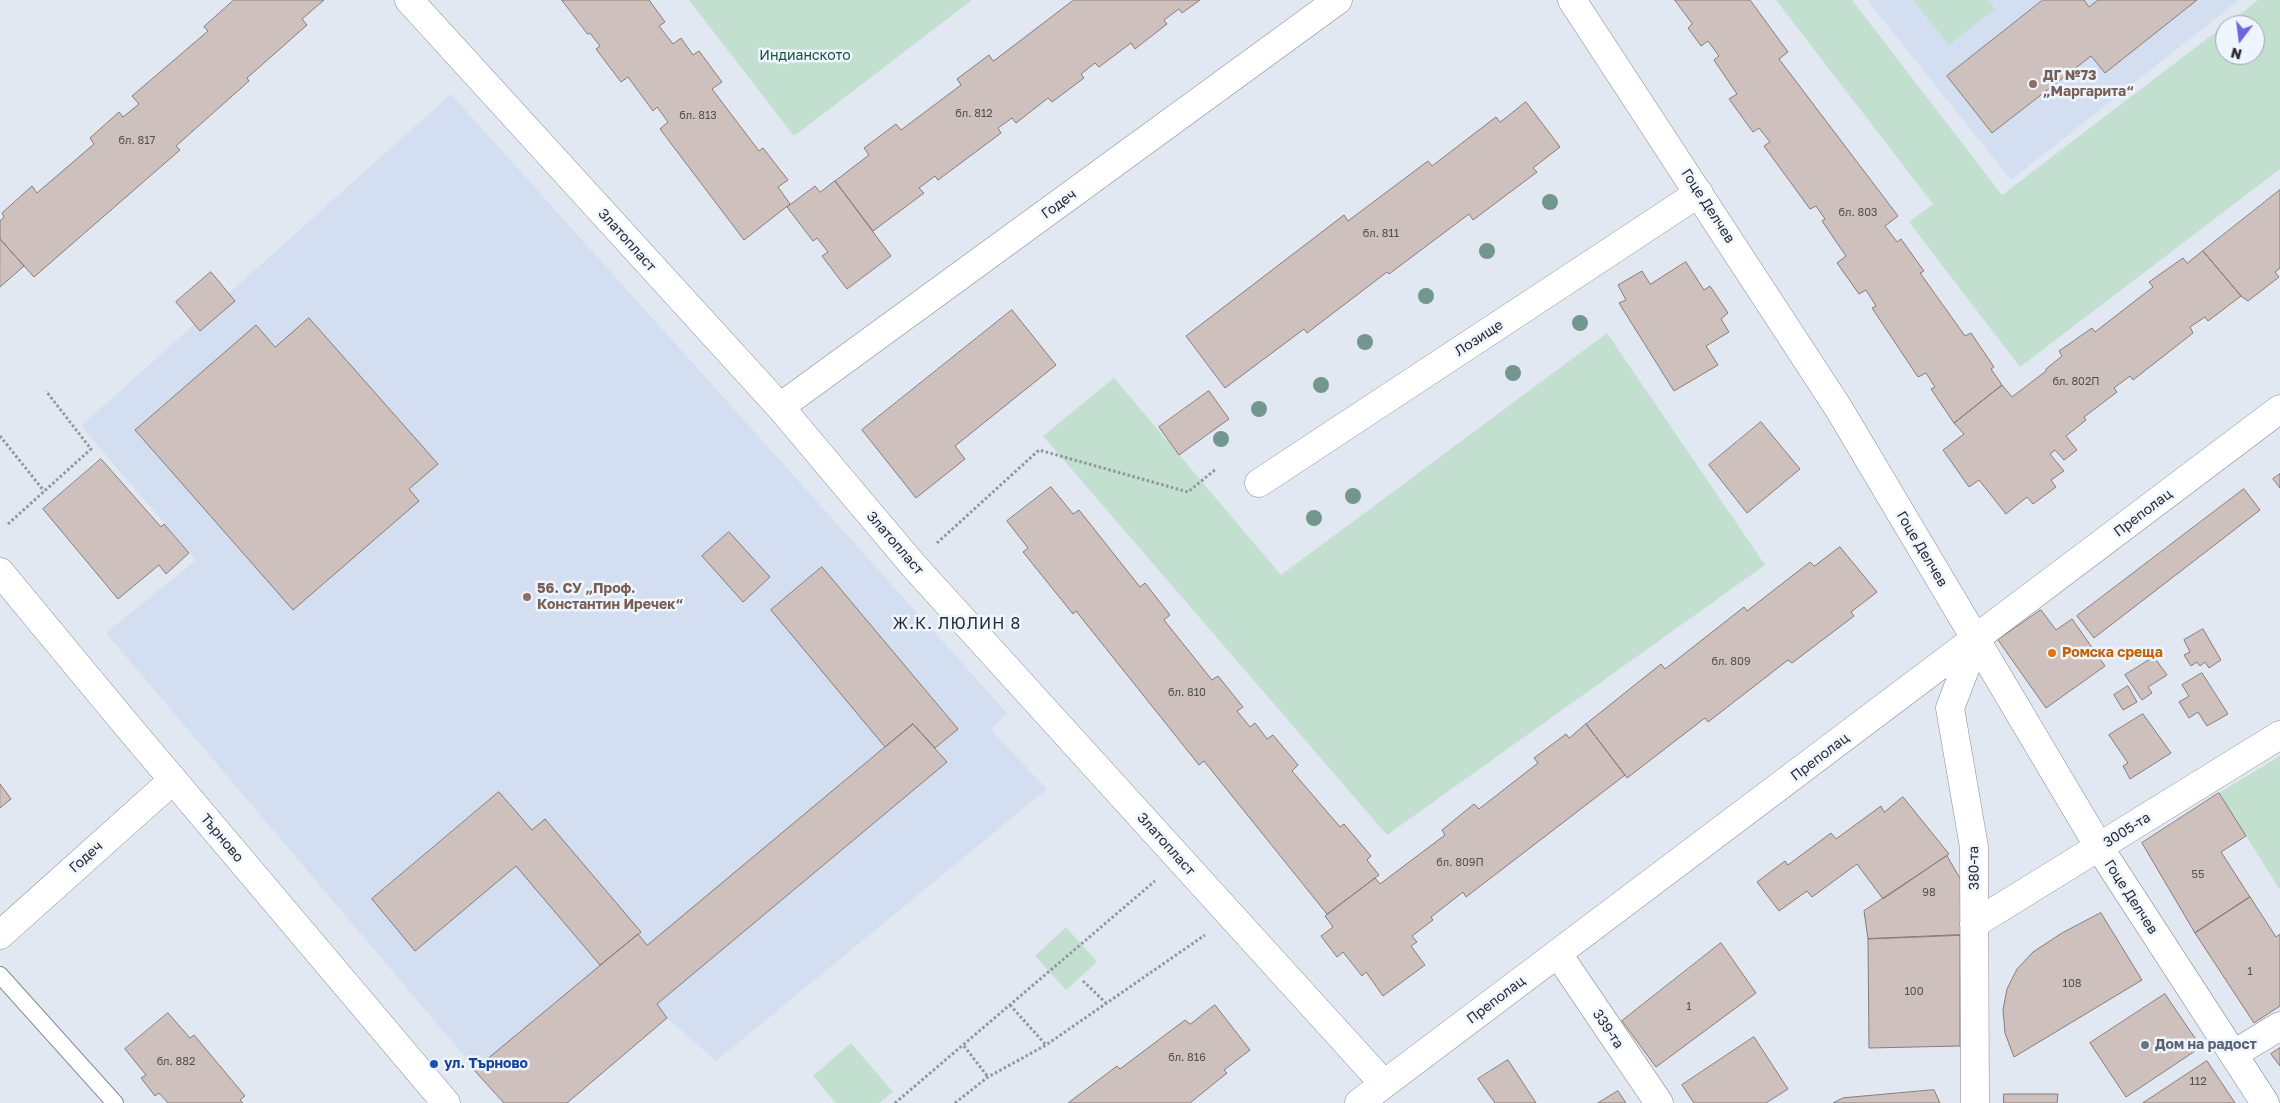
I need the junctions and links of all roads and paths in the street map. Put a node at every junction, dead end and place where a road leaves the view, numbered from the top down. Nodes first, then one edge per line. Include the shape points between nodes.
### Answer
1 (409, 0) edge
2 (1338, 0) edge
3 (1572, 0) edge
4 (1699, 193) junction
5 (46, 391) dead end
6 (780, 407) junction
7 (2280, 409) edge
8 (0, 436) edge
9 (1216, 469) dead end
10 (1258, 484) dead end
11 (44, 491) junction
12 (8, 524) dead end
13 (913, 565) junction
14 (0, 572) edge
15 (1976, 640) junction
16 (2280, 735) edge
17 (173, 780) junction
18 (2098, 847) junction
19 (1180, 860) junction
20 (1232, 916) junction
21 (1974, 924) junction
22 (0, 935) edge
23 (1558, 954) junction
24 (0, 975) edge
25 (1083, 982) dead end
26 (1106, 1003) junction
27 (1010, 1005) junction
28 (2280, 1026) edge
29 (1046, 1045) junction
30 (964, 1046) junction
31 (2234, 1054) junction
32 (988, 1077) junction
33 (1384, 1084) junction
34 (115, 1103) edge
35 (446, 1103) edge
36 (895, 1103) edge
37 (955, 1103) edge
38 (1359, 1103) edge
39 (1659, 1103) edge
40 (1975, 1103) edge
41 (2265, 1103) edge

1 - 6 street, Златопласт
2 - 6 street, Годеч
3 - 4 street, Гоце Делчев
4 - 10 street, Лозище
4 - 15 street, Гоце Делчев via 1839,409
5 - 11 path via 91,449
6 - 13 street, Златопласт
7 - 15 street, Преполац
8 - 11 path
9 - 13 path via 1188,492 1039,450
11 - 12 path
13 - 19 street, Златопласт
14 - 17 street, Търново
15 - 18 street, Гоце Делчев
15 - 21 street, 380-та via 1950,708 1974,848
15 - 23 street, Преполац
16 - 18 street, 3005-та
17 - 22 street, Годеч
17 - 35 street, Търново
18 - 21 street, 3005-та
18 - 31 street, Гоце Делчев
19 - 20 street, Златопласт
19 - 27 path
20 - 26 path
20 - 33 street, Златопласт
21 - 40 street, 380-та
23 - 33 street, Преполац
23 - 39 street, 339-та
24 - 34 lane
25 - 26 path
26 - 29 path
27 - 29 path
27 - 30 path
28 - 31 street
29 - 32 path
30 - 32 path
30 - 36 path
31 - 41 street, Гоце Делчев
32 - 37 path
33 - 38 street, Преполац

